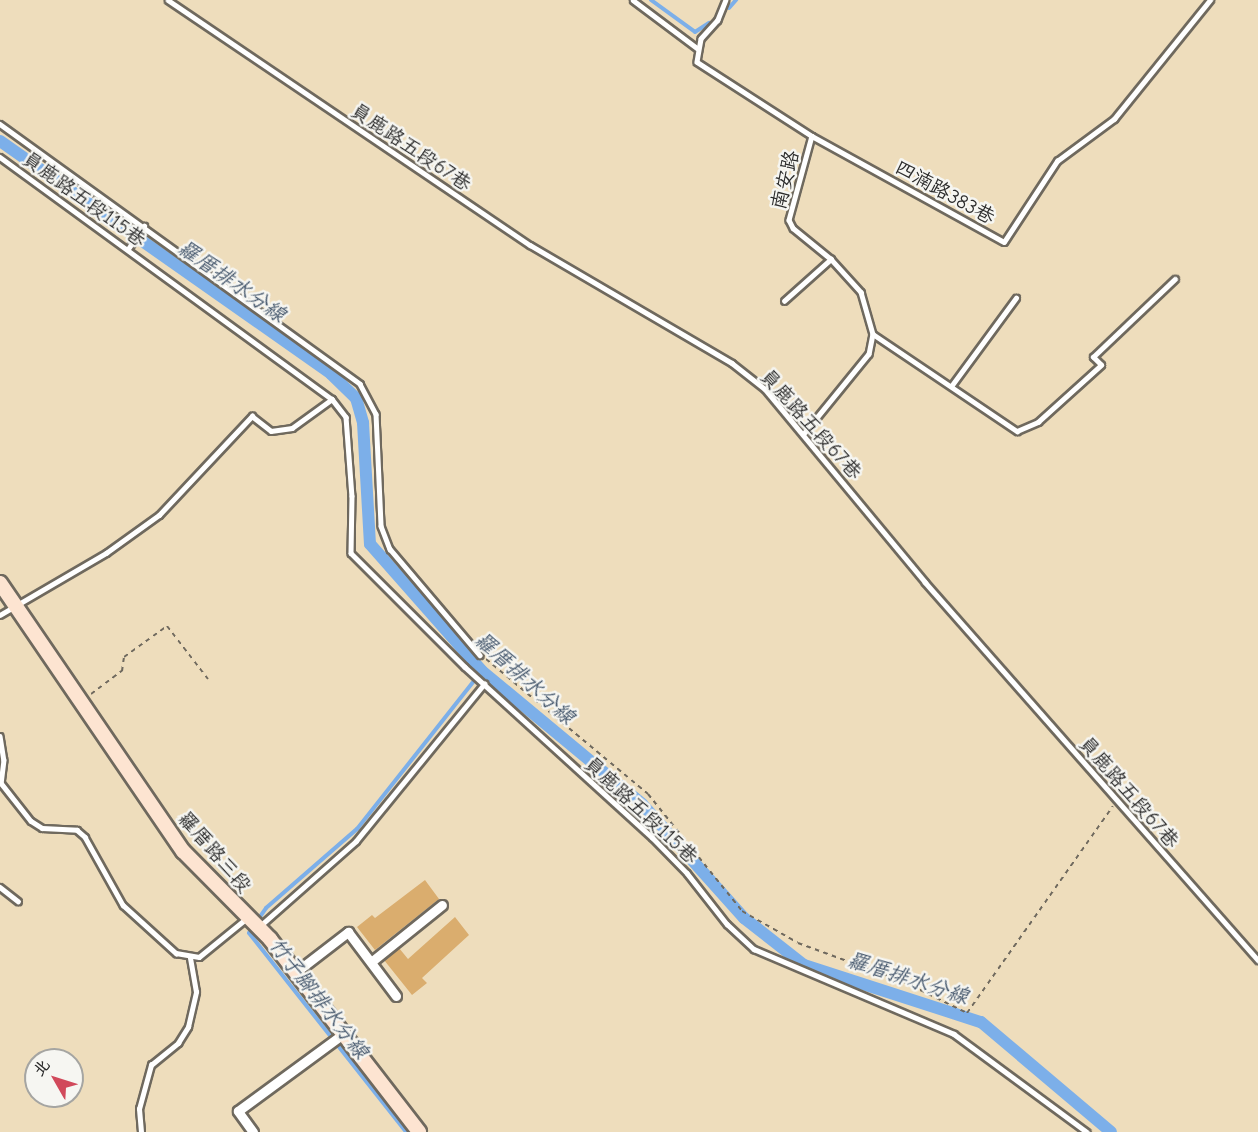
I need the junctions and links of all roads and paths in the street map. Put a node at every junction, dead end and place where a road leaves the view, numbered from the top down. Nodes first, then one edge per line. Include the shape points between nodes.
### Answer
1 (168, 0) edge
2 (633, 0) edge
3 (726, 0) edge
4 (1210, 0) edge
5 (697, 48) junction
6 (0, 124) edge
7 (812, 136) junction
8 (0, 157) edge
9 (144, 226) junction
10 (128, 249) junction
11 (831, 259) junction
12 (1175, 279) dead end
13 (1016, 298) dead end
14 (784, 301) dead end
15 (873, 334) junction
16 (952, 385) junction
17 (332, 399) junction
18 (804, 434) junction
19 (0, 583) edge
20 (15, 606) junction
21 (0, 615) edge
22 (480, 655) joint
23 (208, 679) dead end
24 (484, 684) junction
25 (80, 703) junction
26 (0, 736) edge
27 (0, 783) edge
28 (1116, 801) junction
29 (0, 887) edge
30 (18, 901) dead end
31 (442, 905) dead end
32 (253, 923) junction
33 (190, 958) junction
34 (1258, 960) edge
35 (371, 962) junction
36 (296, 972) junction
37 (396, 996) dead end
38 (344, 1034) junction
39 (141, 1132) edge
40 (253, 1132) edge
41 (419, 1132) edge
42 (1087, 1132) edge

1 - 18 lane, 員鹿路五段67巷 via 530,245 732,363 765,389
2 - 5 lane
3 - 5 lane via 718,20
4 - 7 lane, 四湳路383巷 via 1114,120 1057,160 1004,242
5 - 7 lane, 南安路 via 697,62
6 - 9 lane, 員鹿路五段115巷
7 - 11 lane, 南安路 via 789,220 793,228
8 - 10 lane, 員鹿路五段115巷
9 - 10 lane
9 - 22 lane, 員鹿路五段115巷 via 360,384 376,414 381,526 390,549
10 - 17 lane, 員鹿路五段115巷
11 - 14 lane
11 - 15 lane, 南安路 via 861,292
12 - 16 lane via 1093,357 1101,365 1038,422 1017,431
13 - 16 lane
15 - 16 lane
15 - 18 lane via 869,354
17 - 20 lane via 292,428 271,431 252,416 159,515 106,553
17 - 24 lane, 員鹿路五段115巷 via 346,417 352,496 351,553
18 - 28 lane, 員鹿路五段67巷 via 925,582
19 - 20 street, 羅厝路三段
20 - 21 lane
20 - 25 street, 羅厝路三段
22 - 28 path via 648,794 742,911 798,943 904,982 967,1013
23 - 25 path via 167,626 124,657 122,671
24 - 32 lane via 356,841
24 - 42 lane, 員鹿路五段115巷 via 652,837 687,873 727,924 754,948 954,1034
25 - 32 street, 羅厝路三段 via 183,852
26 - 27 lane via 4,760
27 - 33 lane via 42,828 66,828 85,837 123,905 176,952
28 - 34 lane, 員鹿路五段67巷
29 - 30 lane
31 - 35 street
32 - 33 lane via 199,957
32 - 36 street, 羅厝路三段
33 - 39 lane via 196,992 188,1027 178,1043 151,1065 139,1109
35 - 36 street via 348,932
35 - 37 street
36 - 38 street, 羅厝路三段
38 - 40 street via 238,1111
38 - 41 street, 羅厝路三段

